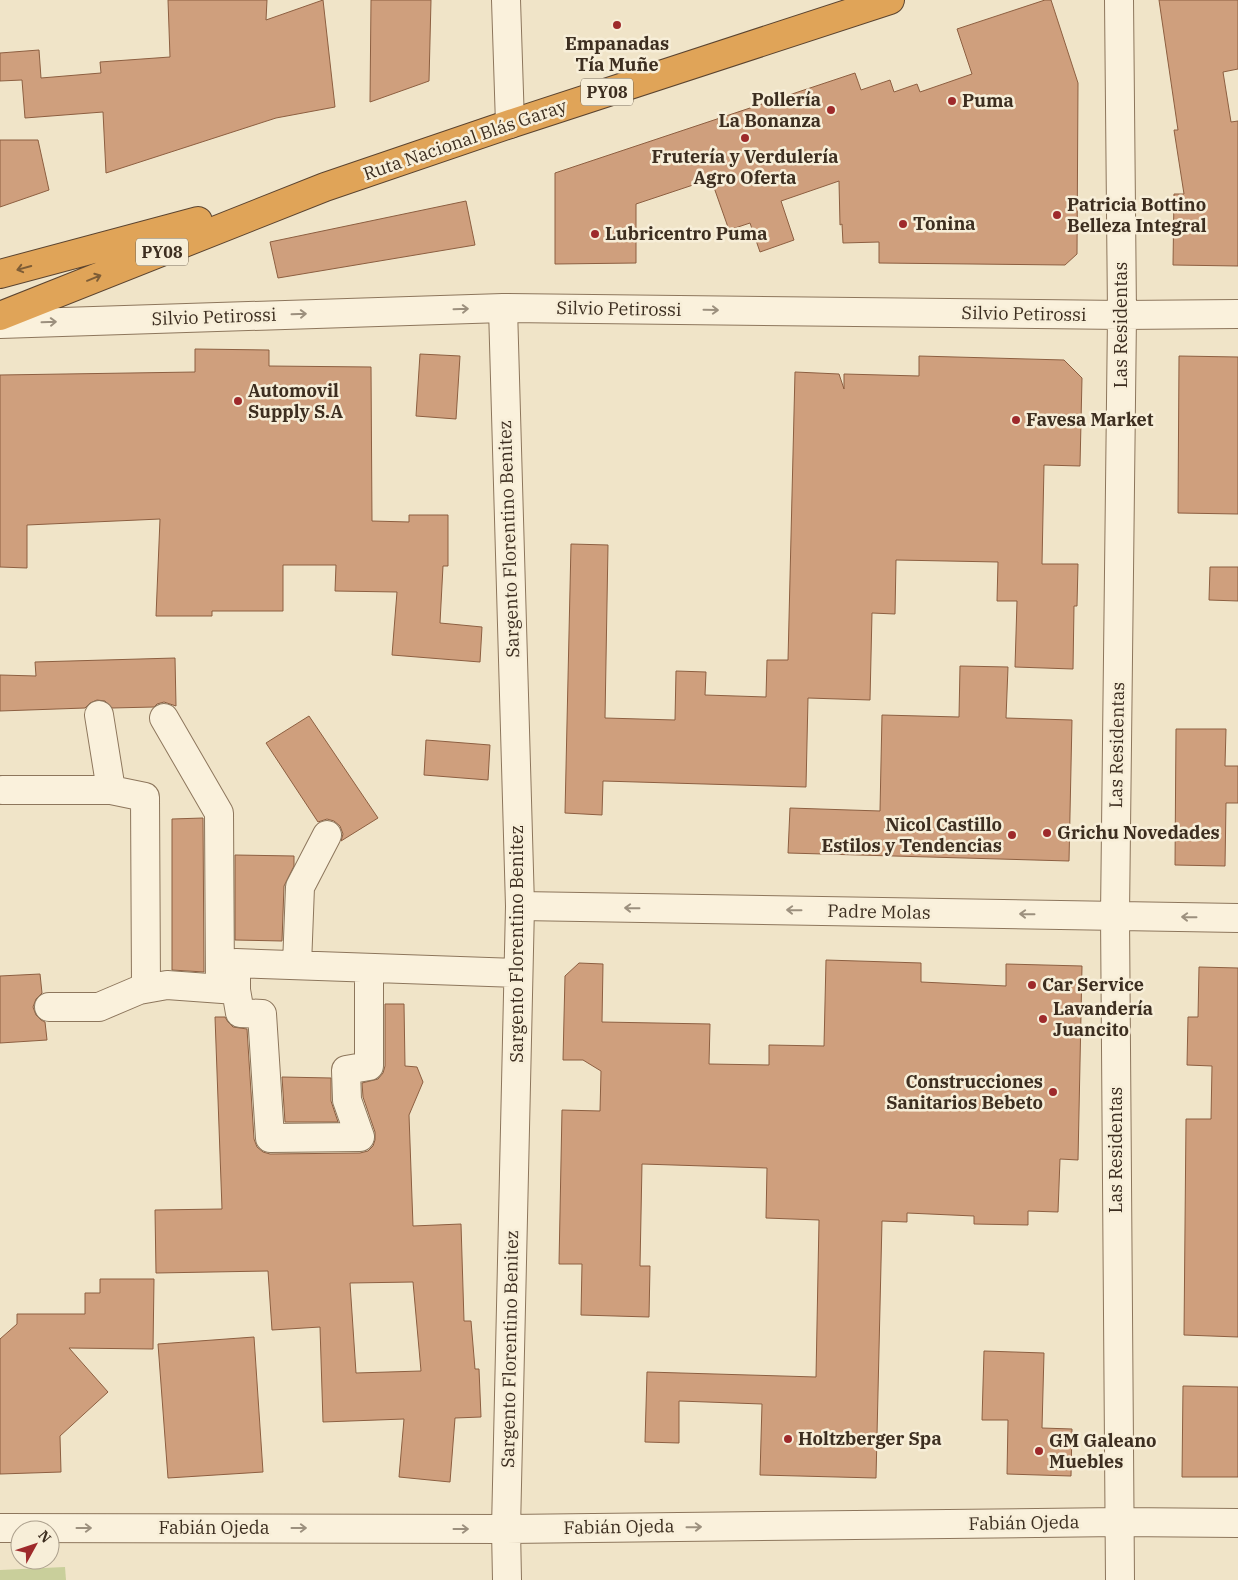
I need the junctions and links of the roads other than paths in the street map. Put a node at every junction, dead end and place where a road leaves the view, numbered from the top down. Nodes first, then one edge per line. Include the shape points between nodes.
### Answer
1 (506, 0) edge
2 (890, 0) edge
3 (1119, 0) edge
4 (510, 124) junction
5 (325, 188) junction
6 (0, 274) edge
7 (503, 308) junction
8 (1238, 314) edge
9 (1122, 315) junction
10 (0, 316) edge
11 (0, 324) edge
12 (99, 715) dead end
13 (164, 718) dead end
14 (2, 790) dead end
15 (111, 790) junction
16 (327, 835) dead end
17 (520, 906) junction
18 (1115, 915) junction
19 (1238, 918) edge
20 (297, 965) junction
21 (369, 968) junction
22 (518, 973) junction
23 (146, 988) junction
24 (228, 989) junction
25 (49, 1007) dead end
26 (1119, 1522) junction
27 (1238, 1524) edge
28 (0, 1528) edge
29 (506, 1529) junction
30 (507, 1580) edge
31 (1120, 1580) edge

1 - 4 street
2 - 4 highway, Ruta Nacional Blás Garay / PY08
3 - 9 street, Las Residentas
4 - 5 highway, Ruta Nacional Blás Garay / PY08
5 -> 6 highway, Ruta Nacional Blás Garay / PY08
10 -> 5 highway, Ruta Nacional Blás Garay / PY08
7 -> 9 street, Silvio Petirossi
11 -> 7 street, Silvio Petirossi
7 - 17 street, Sargento Florentino Benitez
8 - 9 street, Silvio Petirossi
9 - 18 street, Las Residentas
12 - 15 street
13 - 24 street via 219,812
14 - 15 street
15 - 23 street via 146,797
16 - 20 street via 300,886
18 -> 17 street, Padre Molas
17 - 22 street, Sargento Florentino Benitez
19 -> 18 street, Padre Molas
18 - 26 street, Las Residentas
20 - 21 street
20 - 24 street via 236,963
21 - 22 street
21 - 24 street via 369,1066 346,1070 347,1100 360,1137 270,1138 275,1087 262,1014 240,1013
22 - 29 street, Sargento Florentino Benitez
23 - 24 street via 168,985
23 - 25 street via 99,1007
26 - 27 street, Fabián Ojeda
29 -> 26 street, Fabián Ojeda
26 - 31 street, Las Residentas
28 -> 29 street, Fabián Ojeda
29 - 30 street, Sargento Florentino Benitez

